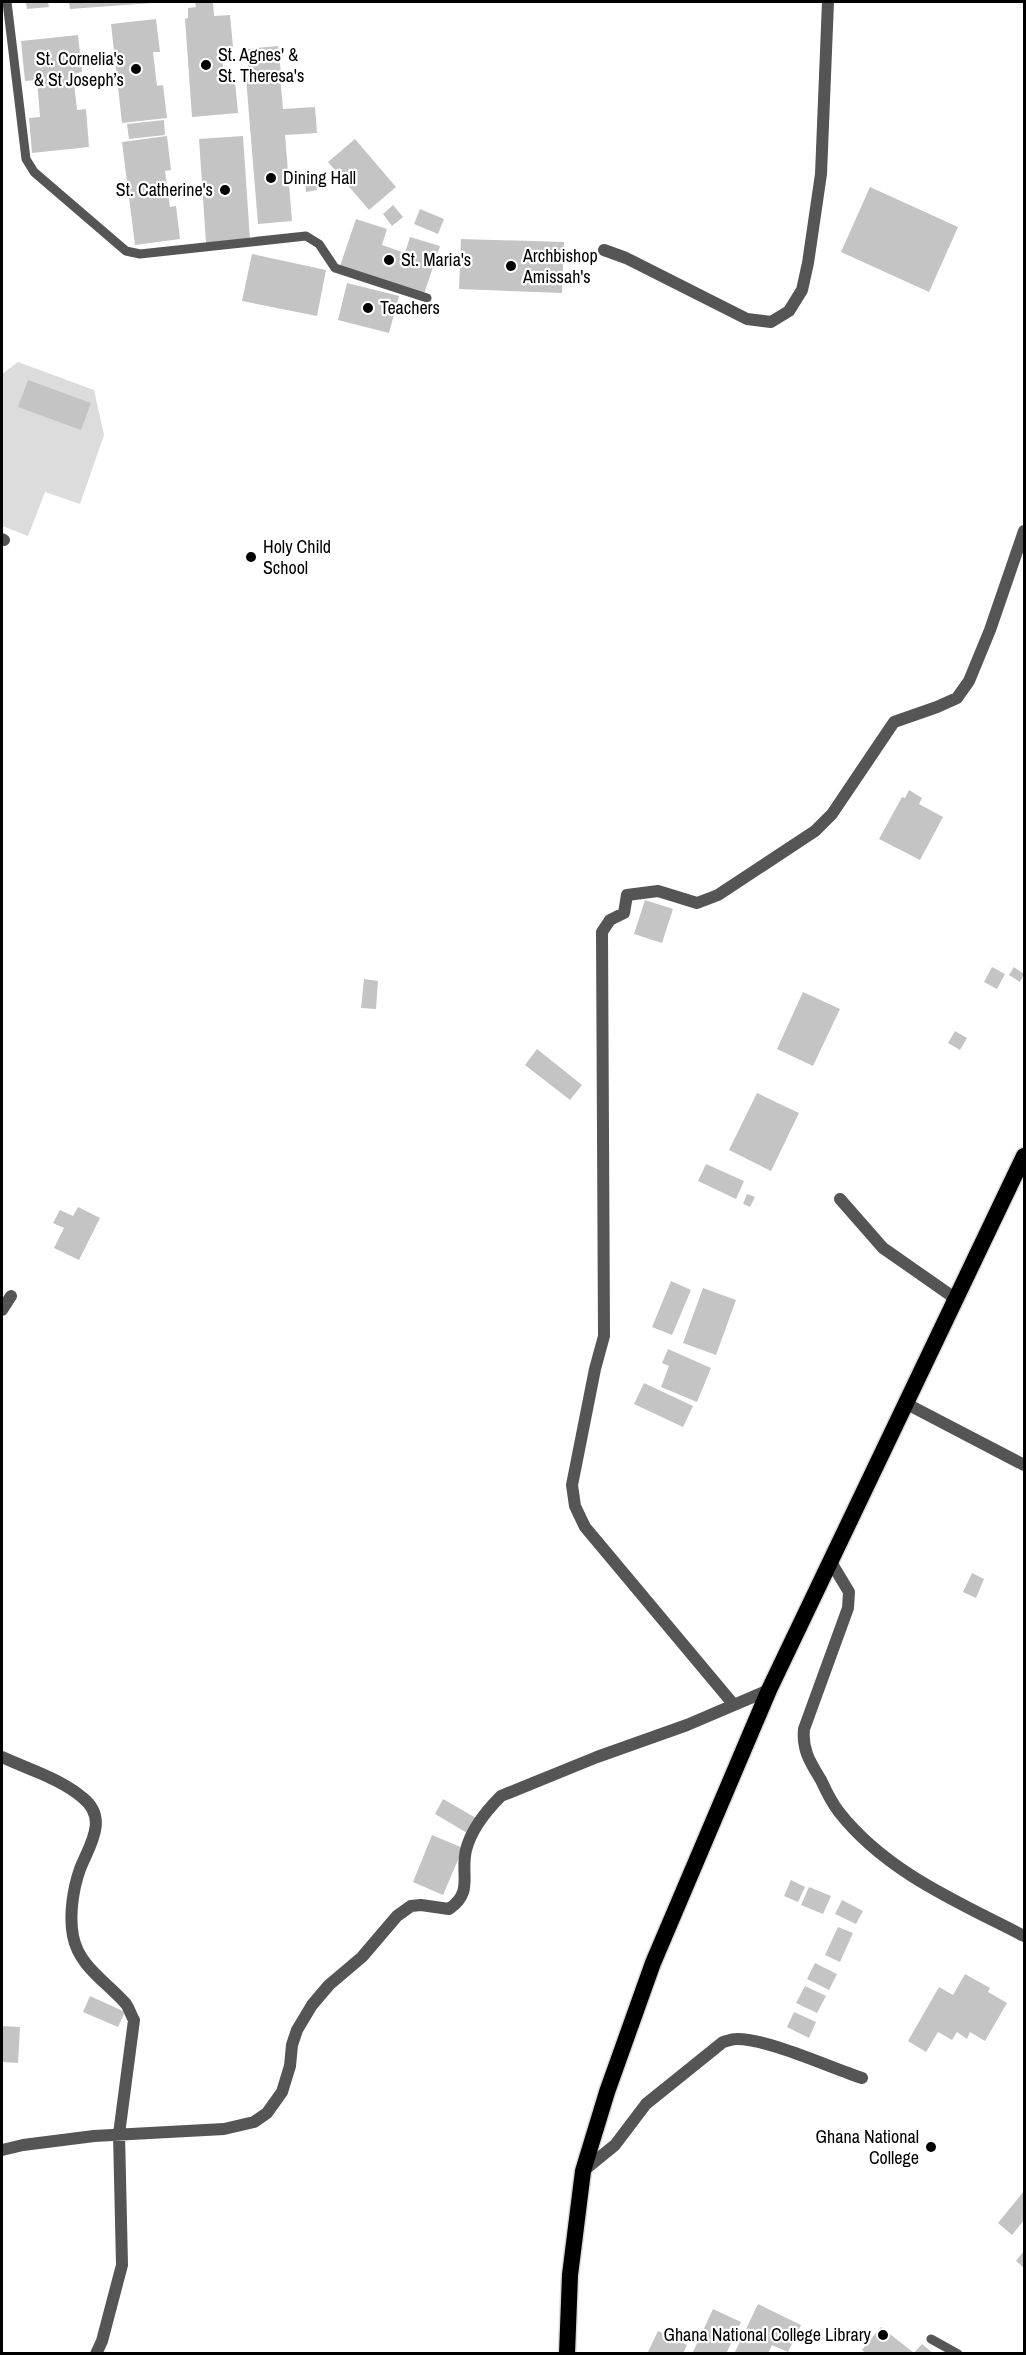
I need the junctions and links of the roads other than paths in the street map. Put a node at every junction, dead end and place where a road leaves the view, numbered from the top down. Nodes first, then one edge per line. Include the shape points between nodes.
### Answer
1 (7, 2) edge
2 (828, 2) edge
3 (604, 250) dead end
4 (427, 298) dead end
5 (1024, 531) edge
6 (1024, 1156) edge
7 (840, 1199) dead end
8 (10, 1296) dead end
9 (956, 1299) junction
10 (2, 1310) edge
11 (907, 1404) junction
12 (1024, 1465) edge
13 (831, 1562) junction
14 (769, 1690) junction
15 (734, 1705) junction
16 (2, 1757) edge
17 (1024, 1936) edge
18 (862, 2078) dead end
19 (119, 2134) junction
20 (2, 2150) edge
21 (584, 2171) junction
22 (931, 2339) dead end
23 (96, 2354) edge
24 (567, 2354) edge
25 (958, 2354) edge

1 - 4 lane via 26,159 34,172 126,251 140,254 306,236 319,244 335,268
2 - 3 street via 821,174 802,290 789,311 771,322 747,319
5 - 15 street via 990,630 969,681 957,698 894,722 832,814 806,837 718,895 697,903 658,891 627,895 624,913 610,920 602,932 604,1336 572,1485 575,1506 585,1527
6 - 9 highway
7 - 9 street via 883,1248
8 - 10 street
9 - 11 highway
11 - 12 street
11 - 13 highway
13 - 14 highway
13 - 17 street via 849,1592 848,1608 804,1729 803,1743 809,1760 838,1811 864,1841 896,1867
14 - 15 street
14 - 21 highway via 653,1963 607,2092
15 - 19 street via 501,1796 476,1828 466,1850 460,1902 449,1909 411,1906 329,1985 297,2030 282,2092 261,2118 224,2128
16 - 19 street via 72,1790 93,1809 95,1836 72,1902 73,1936 81,1959 126,2004 134,2020
18 - 21 street via 748,2040 723,2042 646,2104 615,2145
19 - 20 street
19 - 23 street via 122,2265
21 - 24 highway via 570,2275
22 - 25 lane

